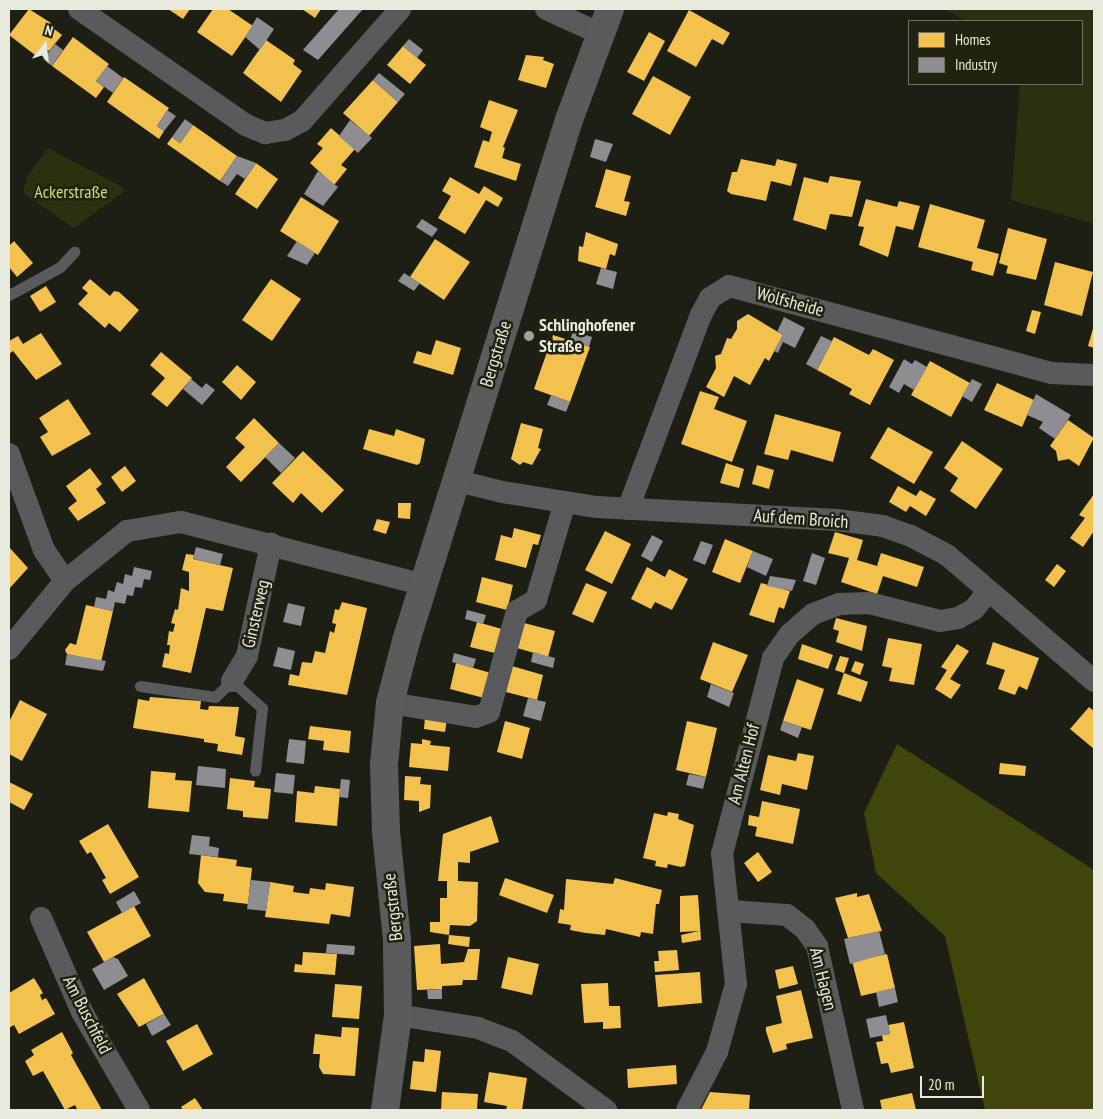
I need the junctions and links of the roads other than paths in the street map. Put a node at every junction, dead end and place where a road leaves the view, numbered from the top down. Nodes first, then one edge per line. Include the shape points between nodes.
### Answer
1 (79, 9) edge
2 (546, 9) edge
3 (610, 9) edge
4 (395, 11) edge
5 (599, 33) junction
6 (74, 252) dead end
7 (9, 294) edge
8 (1094, 375) edge
9 (9, 454) edge
10 (458, 481) junction
11 (565, 502) junction
12 (628, 509) junction
13 (271, 544) junction
14 (66, 581) junction
15 (424, 585) junction
16 (988, 592) junction
17 (9, 648) edge
18 (232, 680) junction
19 (1094, 681) edge
20 (140, 686) dead end
21 (390, 703) junction
22 (255, 771) dead end
23 (729, 911) junction
24 (41, 918) dead end
25 (398, 1015) junction
26 (139, 1110) edge
27 (385, 1110) edge
28 (606, 1110) edge
29 (687, 1110) edge
30 (853, 1110) edge

1 - 4 street via 246,125 265,133 285,130 302,121
2 - 5 street
3 - 5 street, Bergstraße
5 - 10 street, Bergstraße via 522,268
6 - 7 lane via 60,267
8 - 12 street, Wolfsheide via 1052,373 729,286 710,298 701,314
9 - 14 street via 44,550
10 - 11 street, Auf dem Broich
10 - 15 street, Bergstraße
11 - 12 street, Auf dem Broich
11 - 21 street via 536,600 517,611 489,712 476,717
12 - 16 street, Auf dem Broich via 837,520 883,526 911,536 947,556
13 - 14 street via 181,522 127,531
13 - 15 street
13 - 18 street, Ginsterweg via 247,656
14 - 17 street
15 - 21 street, Bergstraße
16 - 19 street, Auf dem Broich
16 - 23 street, Am Alten Hof via 974,609 958,618 940,622 869,603 839,604 813,614 790,634 773,658 766,676 722,854
18 - 20 lane via 215,697
18 - 22 lane via 262,708
21 - 25 street, Bergstraße via 384,764 386,831 397,940
23 - 29 street, Am Alten Hof via 736,984 717,1052
23 - 30 street, Am Hagen via 787,915 806,929 817,946
24 - 26 street, Am Buschfeld via 82,1012
25 - 27 street, Bergstraße
25 - 28 street via 478,1028 512,1041

